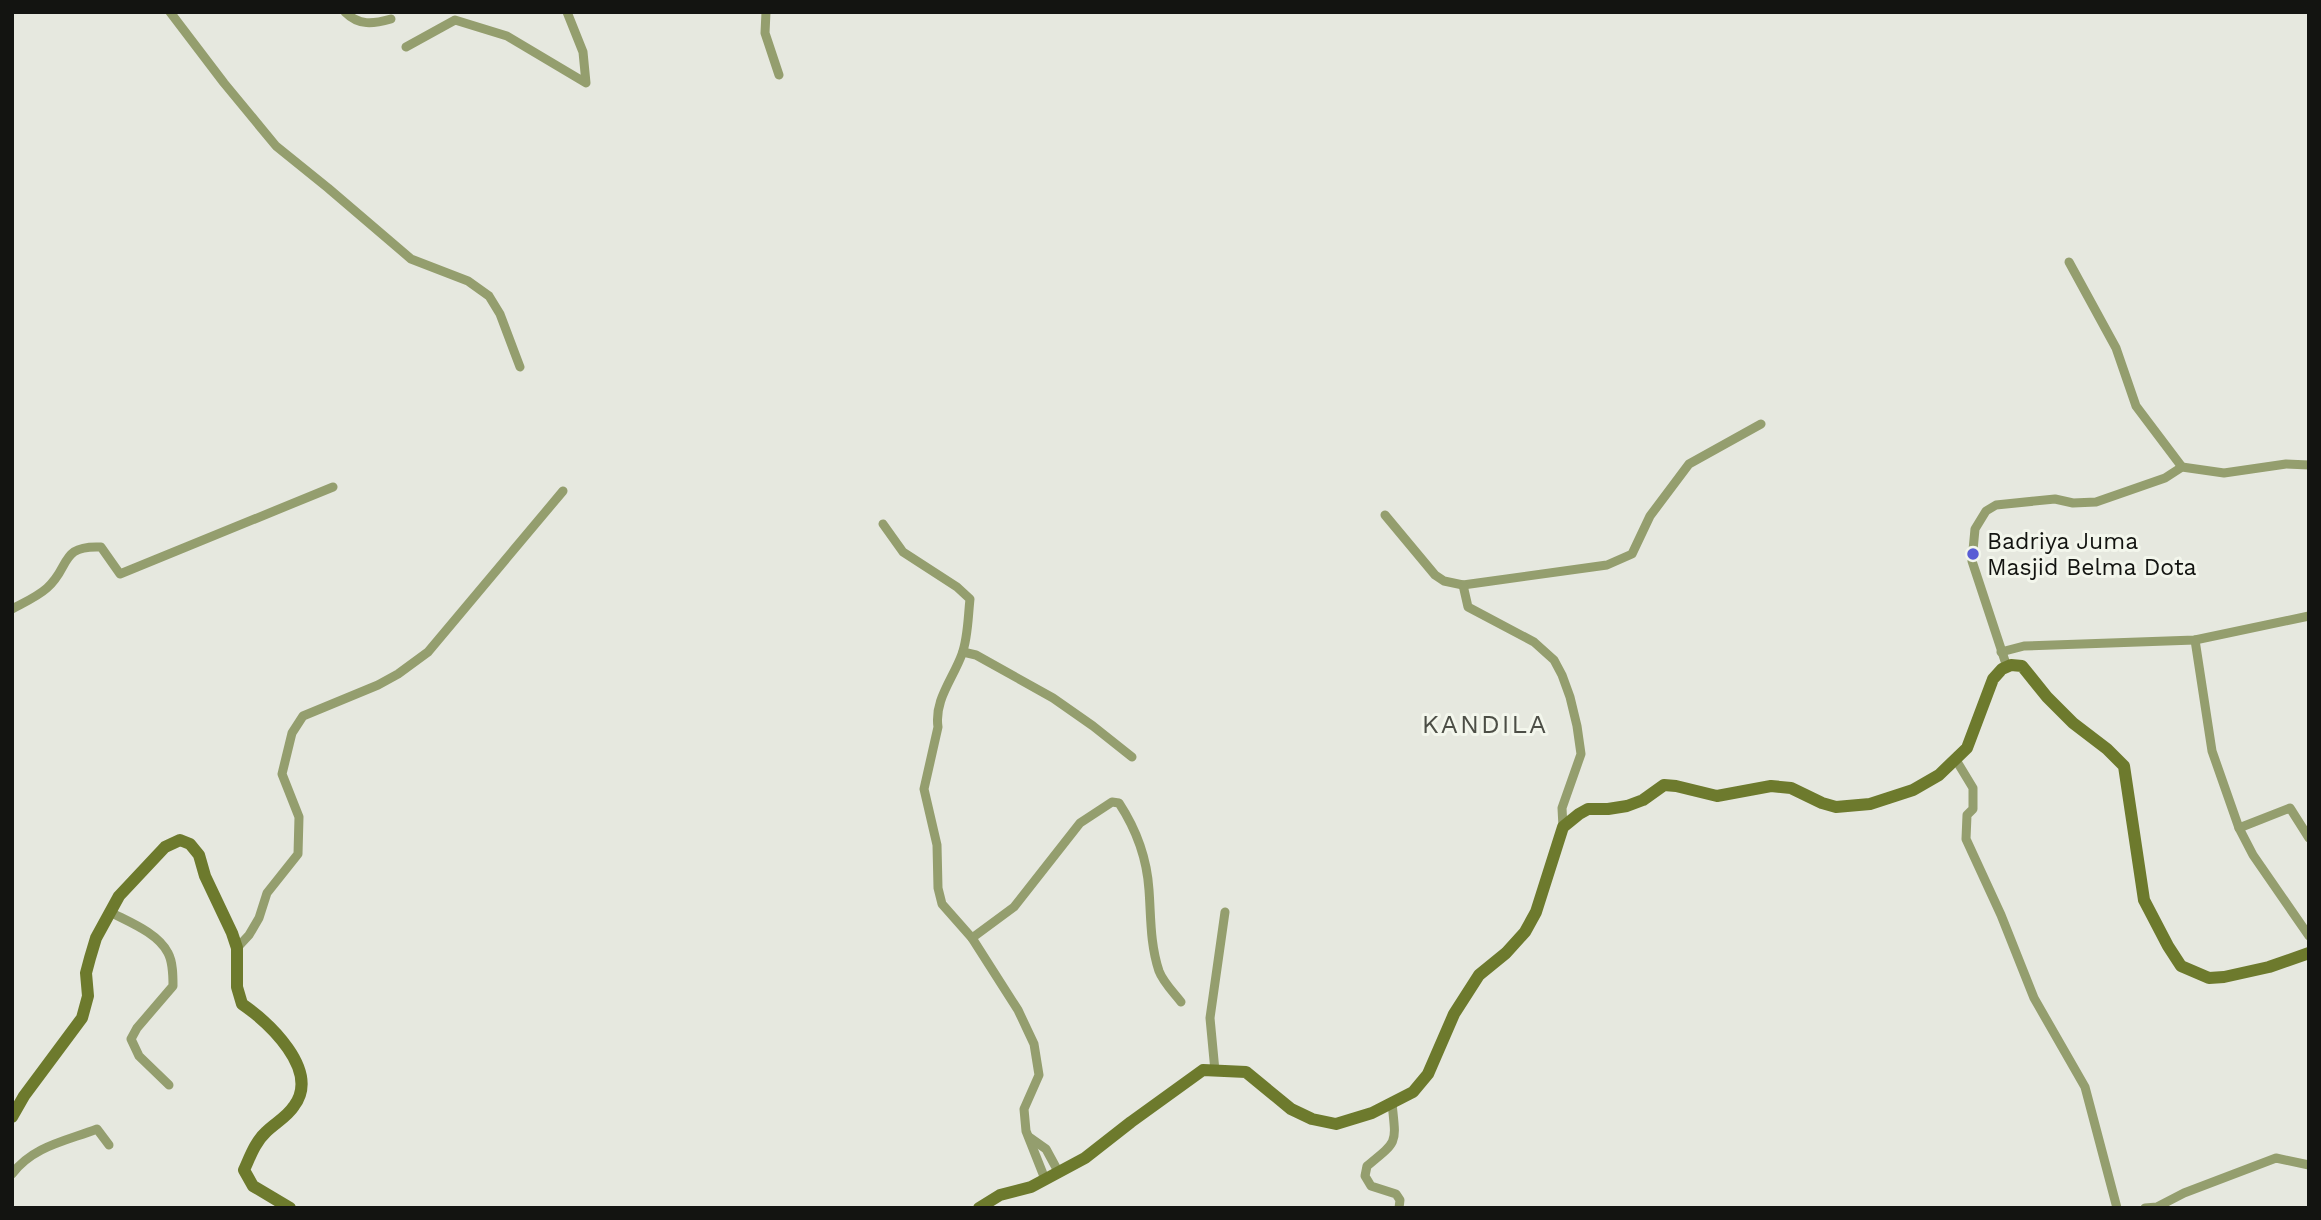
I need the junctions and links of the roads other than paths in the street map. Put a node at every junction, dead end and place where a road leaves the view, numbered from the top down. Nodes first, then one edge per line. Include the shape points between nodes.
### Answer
1 (170, 12) edge
2 (345, 12) edge
3 (567, 12) edge
4 (766, 12) edge
5 (391, 19) dead end
6 (406, 47) dead end
7 (779, 75) dead end
8 (2069, 262) dead end
9 (520, 367) dead end
10 (1761, 424) dead end
11 (2309, 465) edge
12 (2182, 467) junction
13 (333, 488) dead end
14 (563, 491) dead end
15 (1385, 514) dead end
16 (883, 524) dead end
17 (1463, 585) junction
18 (12, 609) edge
19 (2309, 616) edge
20 (2195, 640) junction
21 (962, 652) junction
22 (2001, 652) junction
23 (2007, 667) junction
24 (1132, 757) dead end
25 (1956, 760) junction
26 (1563, 827) junction
27 (2239, 828) junction
28 (2309, 838) edge
29 (110, 912) junction
30 (1225, 912) dead end
31 (2309, 936) edge
32 (972, 938) junction
33 (237, 948) junction
34 (2309, 953) edge
35 (1181, 1002) dead end
36 (1216, 1070) junction
37 (169, 1085) dead end
38 (1392, 1103) junction
39 (12, 1117) edge
40 (1028, 1137) junction
41 (110, 1145) dead end
42 (2309, 1165) edge
43 (1059, 1173) junction
44 (12, 1174) edge
45 (1045, 1180) junction
46 (290, 1208) edge
47 (979, 1208) edge
48 (1399, 1208) edge
49 (2117, 1208) edge
50 (2145, 1208) edge

1 - 9 street via 276,146 411,259 468,281 489,296
2 - 5 street via 363,23
3 - 6 street via 583,52 586,83 507,36 455,20
4 - 7 street via 765,33
8 - 12 street via 2116,348 2136,406
10 - 17 street via 1689,464 1650,516 1632,554 1607,565
11 - 12 street via 2224,472
12 - 22 street via 2165,478 2096,502 2055,499 1996,505 1986,511 1975,529 1972,561
13 - 18 street via 120,574 101,547 85,546 71,553 46,588
14 - 33 street via 428,652 378,685 303,716 292,733 282,774 299,817 298,854 267,893 259,918
15 - 17 street via 1435,575
16 - 21 street via 904,552 970,599
17 - 26 street via 1468,607 1534,642 1554,660 1562,675 1581,754 1562,808
19 - 20 street
20 - 22 street via 2024,646
20 - 27 street via 2212,751
21 - 24 street via 976,655 1053,698
21 - 32 street via 940,699 924,789 937,845 942,904
22 - 23 street
23 - 25 main road via 1993,679 1967,748
23 - 34 main road via 2022,666 2055,706 2124,766 2144,900 2181,966 2209,978 2224,977
25 - 26 main road via 1913,790 1870,804 1836,807 1791,788 1771,786 1717,796 1664,785 1627,806 1588,808
25 - 49 street via 1973,788 1966,839 2034,998 2085,1087
26 - 38 main road via 1536,912 1525,932 1479,975 1454,1014 1428,1074 1413,1092
27 - 28 street via 2290,808
27 - 31 street
29 - 33 main road via 165,847 180,840 200,855
29 - 37 street via 140,928 169,954 173,986 131,1039 139,1056
29 - 39 main road via 96,938 86,973 88,996 82,1018
30 - 36 street via 1210,1018
32 - 35 street via 1014,907 1080,823 1112,802 1119,803 1133,823 1145,863 1150,928 1160,973
32 - 40 street via 1034,1044 1039,1075 1024,1109
33 - 46 main road via 242,1004 284,1042 300,1076 296,1104 263,1134 244,1170 253,1186
36 - 38 main road via 1246,1072 1291,1109 1336,1124
36 - 43 main road via 1203,1070
38 - 48 street via 1393,1145 1367,1166 1365,1175 1371,1186 1396,1194
40 - 43 street via 1046,1149
40 - 45 street
41 - 44 street via 97,1129 43,1148 28,1156
42 - 50 street via 2276,1158
43 - 45 main road
45 - 47 main road via 1000,1195

